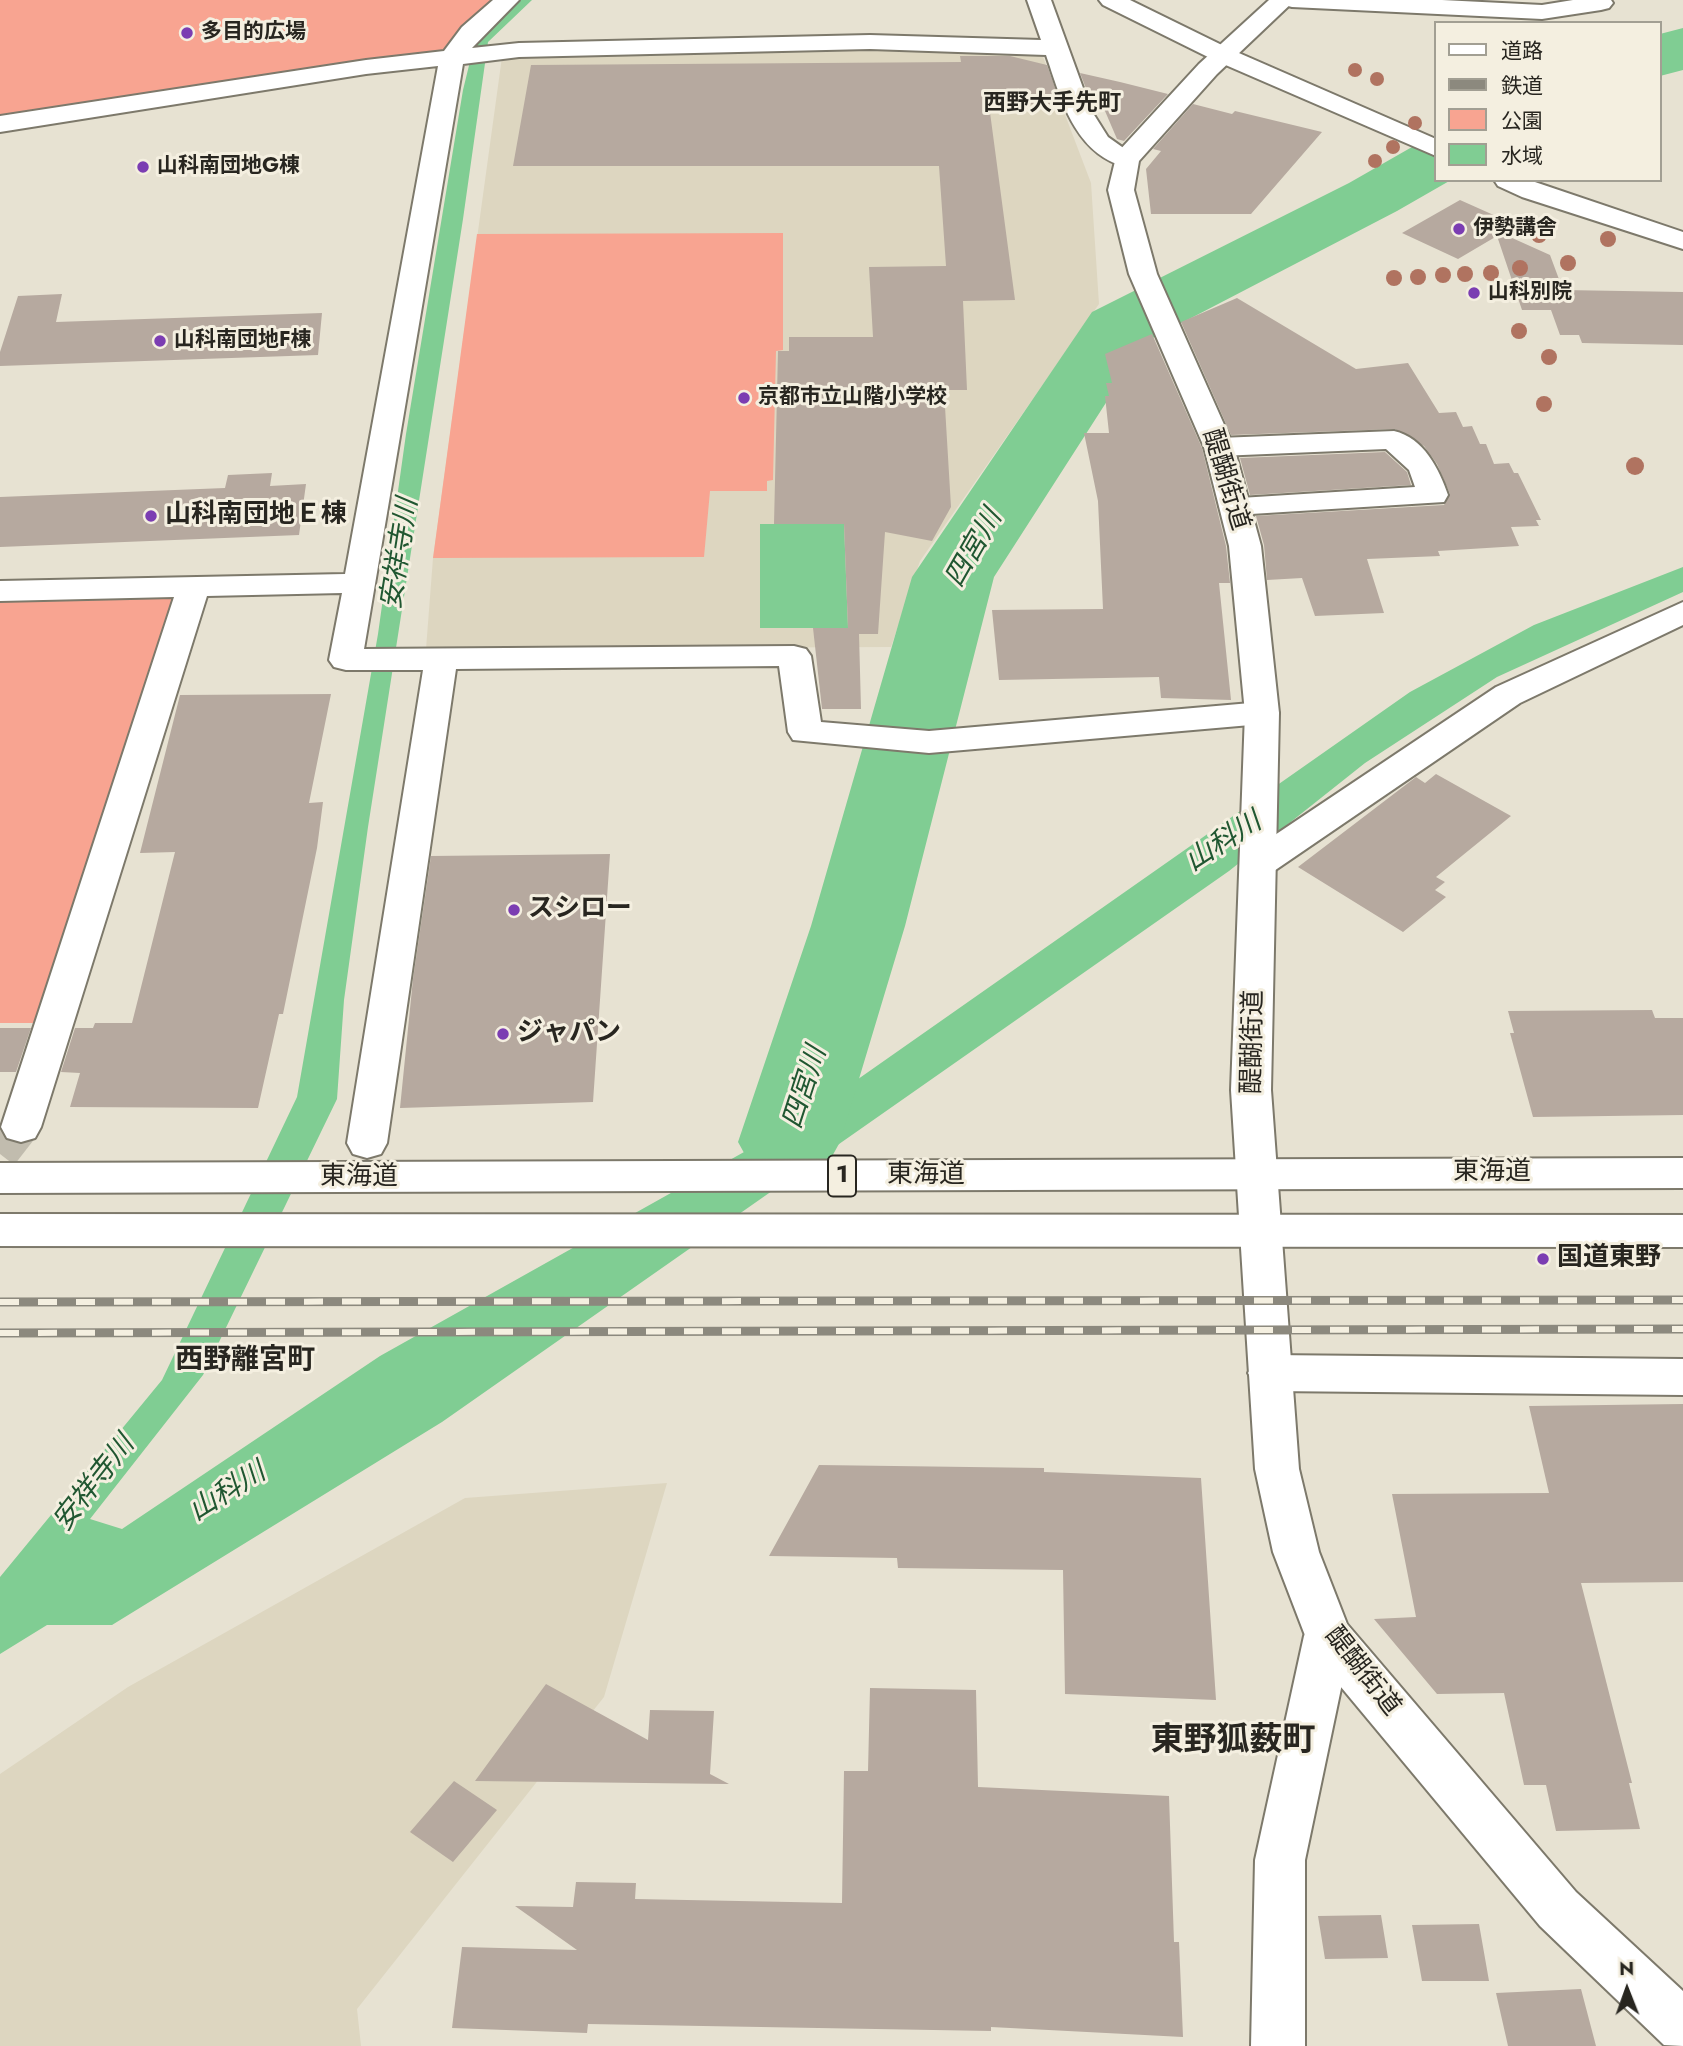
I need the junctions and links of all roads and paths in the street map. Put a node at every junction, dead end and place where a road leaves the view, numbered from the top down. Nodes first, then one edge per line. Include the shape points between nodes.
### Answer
1 (508, 0) edge
2 (1039, 0) edge
3 (1111, 0) edge
4 (1283, 0) edge
5 (1292, 0) edge
6 (1598, 0) edge
7 (1056, 48) junction
8 (1223, 55) junction
9 (452, 57) junction
10 (0, 124) edge
11 (1434, 147) edge
12 (1126, 159) junction
13 (1511, 182) edge
14 (1683, 241) edge
15 (1219, 447) junction
16 (1236, 506) junction
17 (358, 583) junction
18 (194, 586) junction
19 (0, 591) edge
20 (1683, 612) edge
21 (436, 659) junction
22 (1262, 713) junction
23 (1258, 852) junction
24 (21, 1127) tunnel mouth
25 (367, 1143) dead end
26 (1683, 1173) edge
27 (1258, 1174) junction
28 (0, 1178) edge
29 (0, 1230) edge
30 (1262, 1230) junction
31 (1683, 1231) edge
32 (1270, 1373) junction
33 (1683, 1377) edge
34 (1328, 1636) junction
35 (1683, 2027) edge
36 (1278, 2046) edge

1 - 9 main road via 471,32
2 - 7 main road
3 - 8 main road
4 - 8 main road
5 - 6 main road via 1542,12 1601,3
7 - 9 main road via 870,42 519,50
7 - 12 main road via 1078,110 1098,142
8 - 11 main road
8 - 12 main road
9 - 10 main road
9 - 17 main road
12 - 15 main road, 醍醐街道 via 1121,190 1143,274
13 - 14 main road
15 - 16 main road, 醍醐街道
15 - 16 main road via 1394,440 1423,467 1433,495
16 - 22 main road, 醍醐街道 via 1245,546
17 - 18 main road
17 - 21 main road via 346,660
18 - 19 main road
18 - 24 main road
20 - 23 main road via 1508,695
21 - 22 main road via 794,656 805,732 885,740 929,742
21 - 25 main road
22 - 23 main road, 醍醐街道
23 - 27 main road, 醍醐街道 via 1251,1090
26 - 27 main road, 東海道 / 1
27 - 28 main road, 東海道 / 1
27 - 30 main road, 醍醐街道
29 - 30 main road, 東海道 / 1
30 - 31 main road, 東海道 / 1
30 - 32 main road, 醍醐街道
32 - 33 main road
32 - 34 main road, 醍醐街道 via 1277,1469 1296,1552
34 - 35 main road, 醍醐街道 via 1558,1909
34 - 36 main road via 1280,1860

